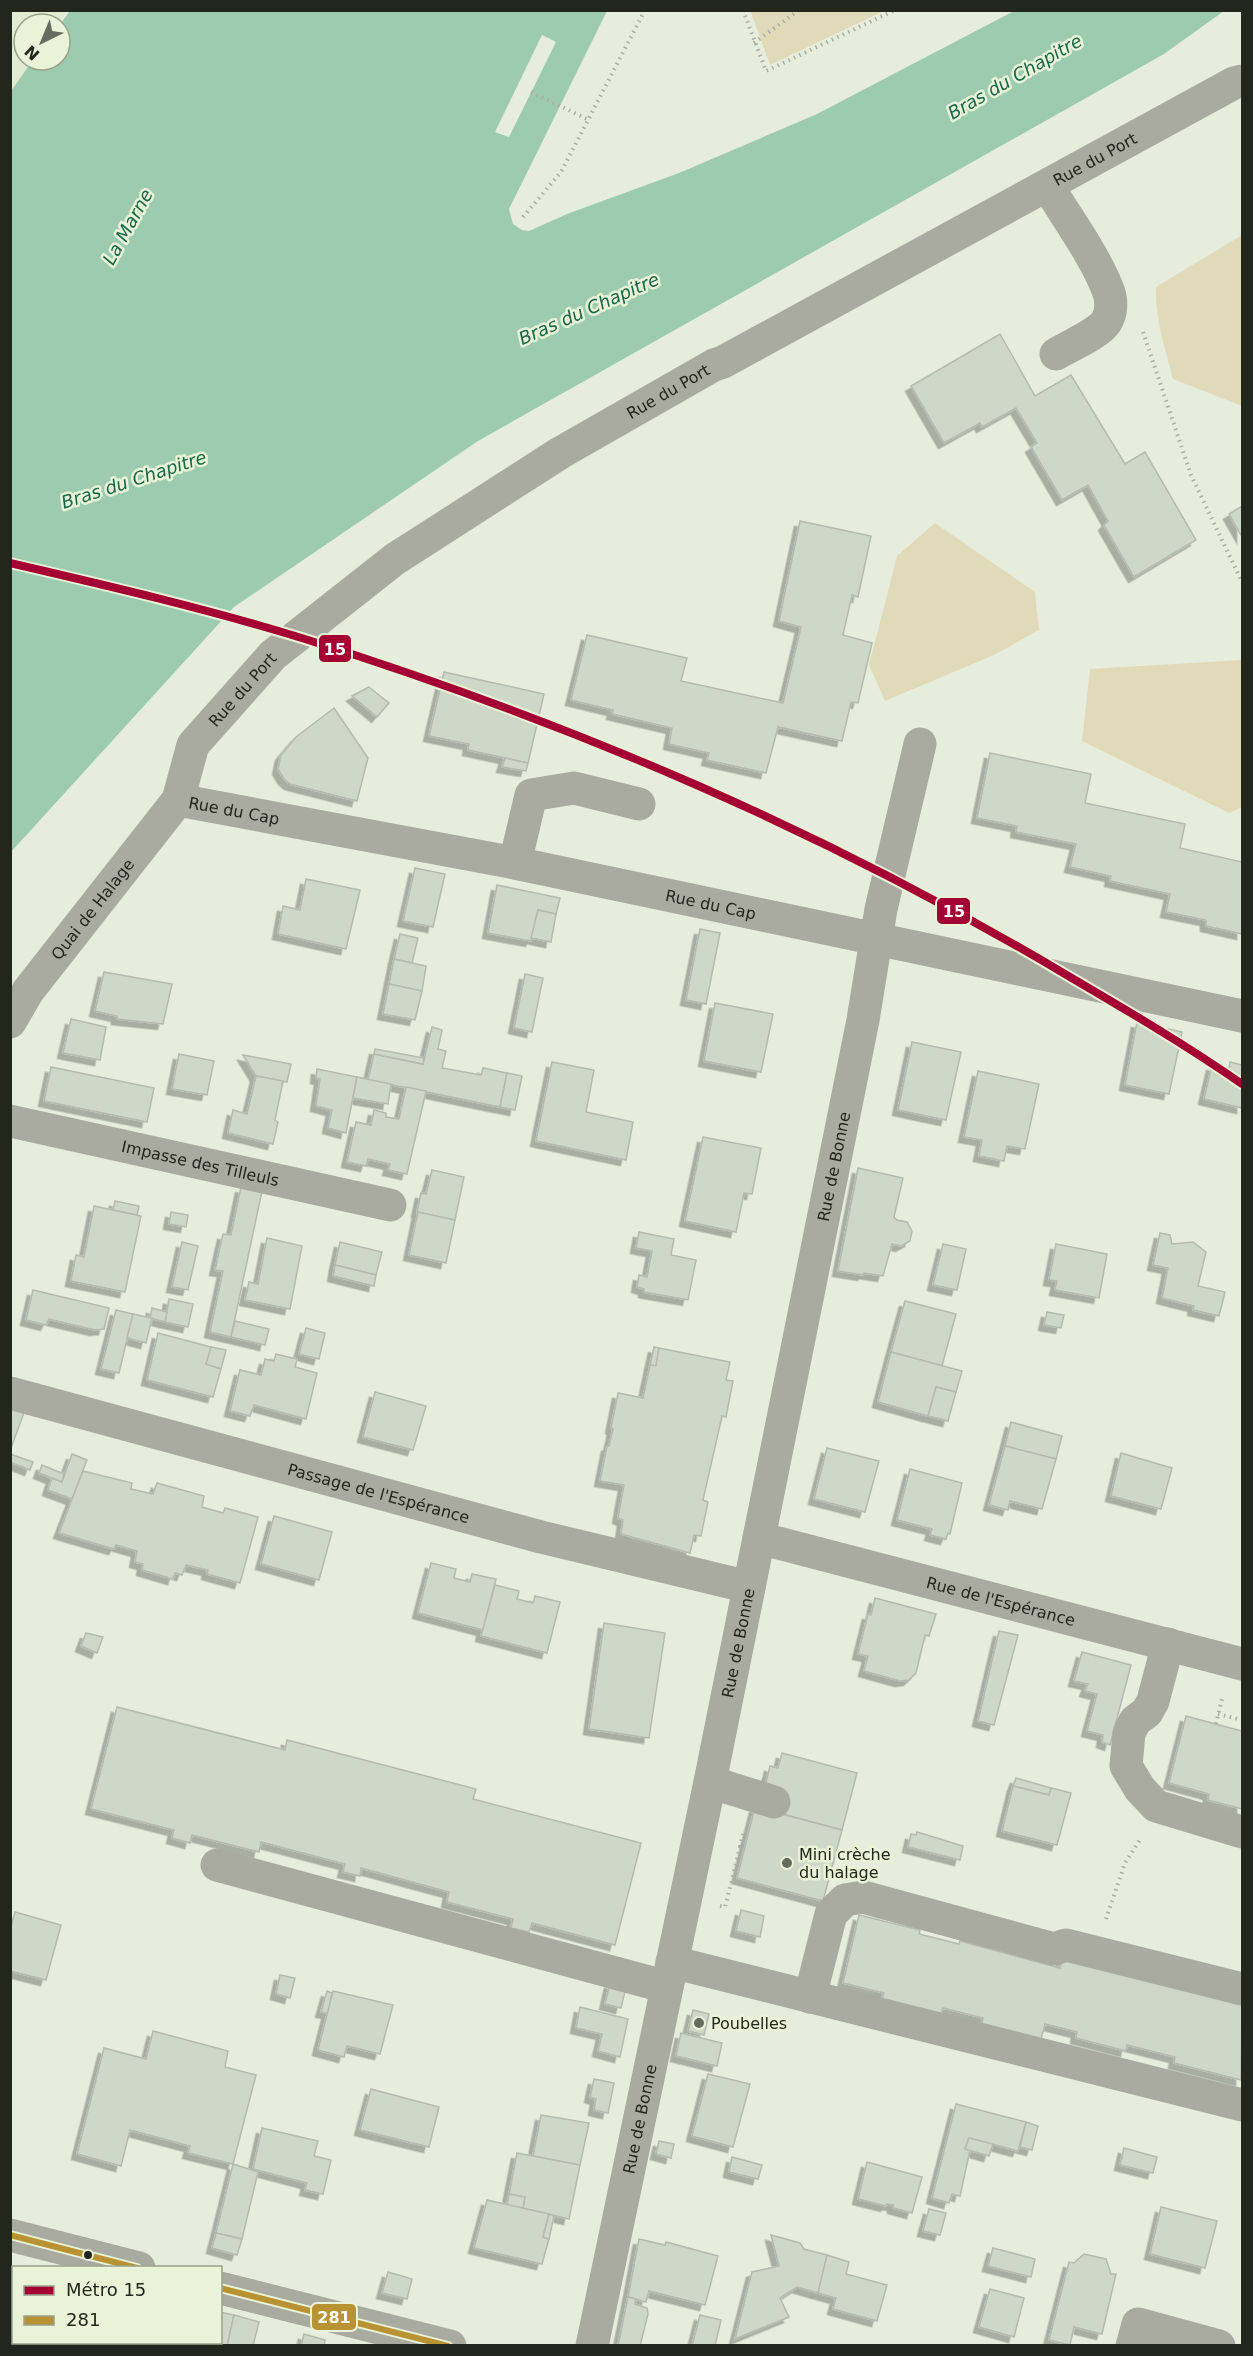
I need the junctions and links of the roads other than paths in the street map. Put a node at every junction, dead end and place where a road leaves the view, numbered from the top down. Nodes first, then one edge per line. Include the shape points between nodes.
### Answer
1 (1242, 81) edge
2 (1048, 186) junction
3 (1056, 354) dead end
4 (920, 744) dead end
5 (178, 800) junction
6 (639, 804) dead end
7 (515, 863) junction
8 (876, 938) junction
9 (1242, 1016) edge
10 (10, 1022) edge
11 (10, 1122) edge
12 (390, 1205) dead end
13 (10, 1393) edge
14 (759, 1538) junction
15 (749, 1587) junction
16 (1168, 1644) junction
17 (1242, 1664) edge
18 (710, 1782) junction
19 (774, 1802) dead end
20 (1242, 1832) edge
21 (217, 1865) dead end
22 (670, 1975) junction
23 (1242, 1989) edge
24 (810, 1997) junction
25 (1242, 2105) edge
26 (10, 2235) edge
27 (131, 2266) edge
28 (222, 2289) edge
29 (450, 2346) edge
30 (592, 2346) edge
31 (1132, 2346) edge
32 (1219, 2346) edge

1 - 2 street, Rue du Port
2 - 3 street via 1092,259 1111,302 1107,321 1099,329
2 - 5 street, Rue du Port via 714,365 560,453 395,559 273,655 193,746
4 - 8 street, Rue de Bonne
5 - 7 street, Rue du Cap
5 - 10 street, Quai de Halage via 28,991
6 - 7 street via 574,788 531,795
7 - 8 street, Rue du Cap
8 - 9 street, Rue du Cap
8 - 14 street, Rue de Bonne
11 - 12 street, Impasse des Tilleuls
13 - 15 street, Passage de l'Espérance via 541,1537
14 - 15 street, Rue de Bonne
14 - 16 street, Rue de l'Espérance
15 - 18 street, Rue de Bonne
16 - 17 street, Rue de l'Espérance
16 - 20 street via 1153,1701 1129,1733 1126,1766 1156,1806
18 - 19 street
18 - 22 street, Rue de Bonne
21 - 22 street
22 - 24 street
22 - 30 street, Rue de Bonne
23 - 24 street via 1066,1945 1054,1949 862,1897 837,1906 831,1914
24 - 25 street
26 - 27 street
28 - 29 street
31 - 32 street via 1138,2324

